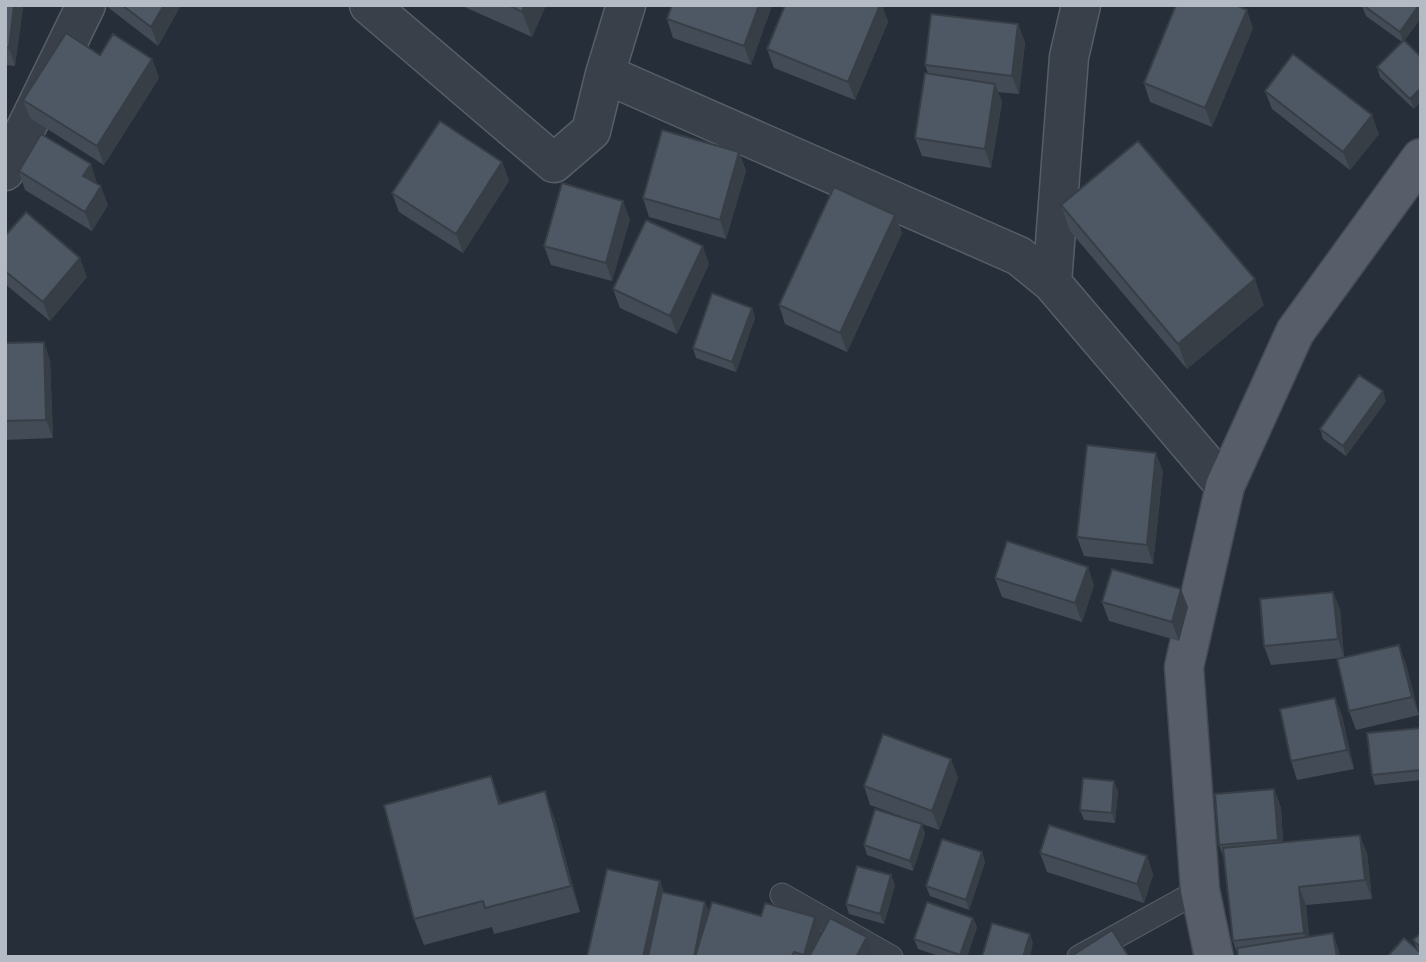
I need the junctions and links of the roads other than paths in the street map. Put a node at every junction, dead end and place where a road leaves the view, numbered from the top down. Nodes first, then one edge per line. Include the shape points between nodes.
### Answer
1 (86, 5) edge
2 (369, 5) edge
3 (626, 5) edge
4 (1081, 5) edge
5 (605, 74) junction
6 (1418, 169) edge
7 (5, 171) edge
8 (1052, 283) junction
9 (1225, 486) junction
10 (1200, 890) junction
11 (782, 895) dead end
12 (891, 957) edge
13 (1079, 957) edge
14 (1214, 957) edge

1 - 7 street
2 - 5 street via 554,163 591,131
3 - 5 street
4 - 8 street via 1069,57
5 - 8 street via 1019,256
6 - 9 main road via 1295,332
8 - 9 street
9 - 10 main road via 1184,667
10 - 13 lane
10 - 14 main road
11 - 12 lane

